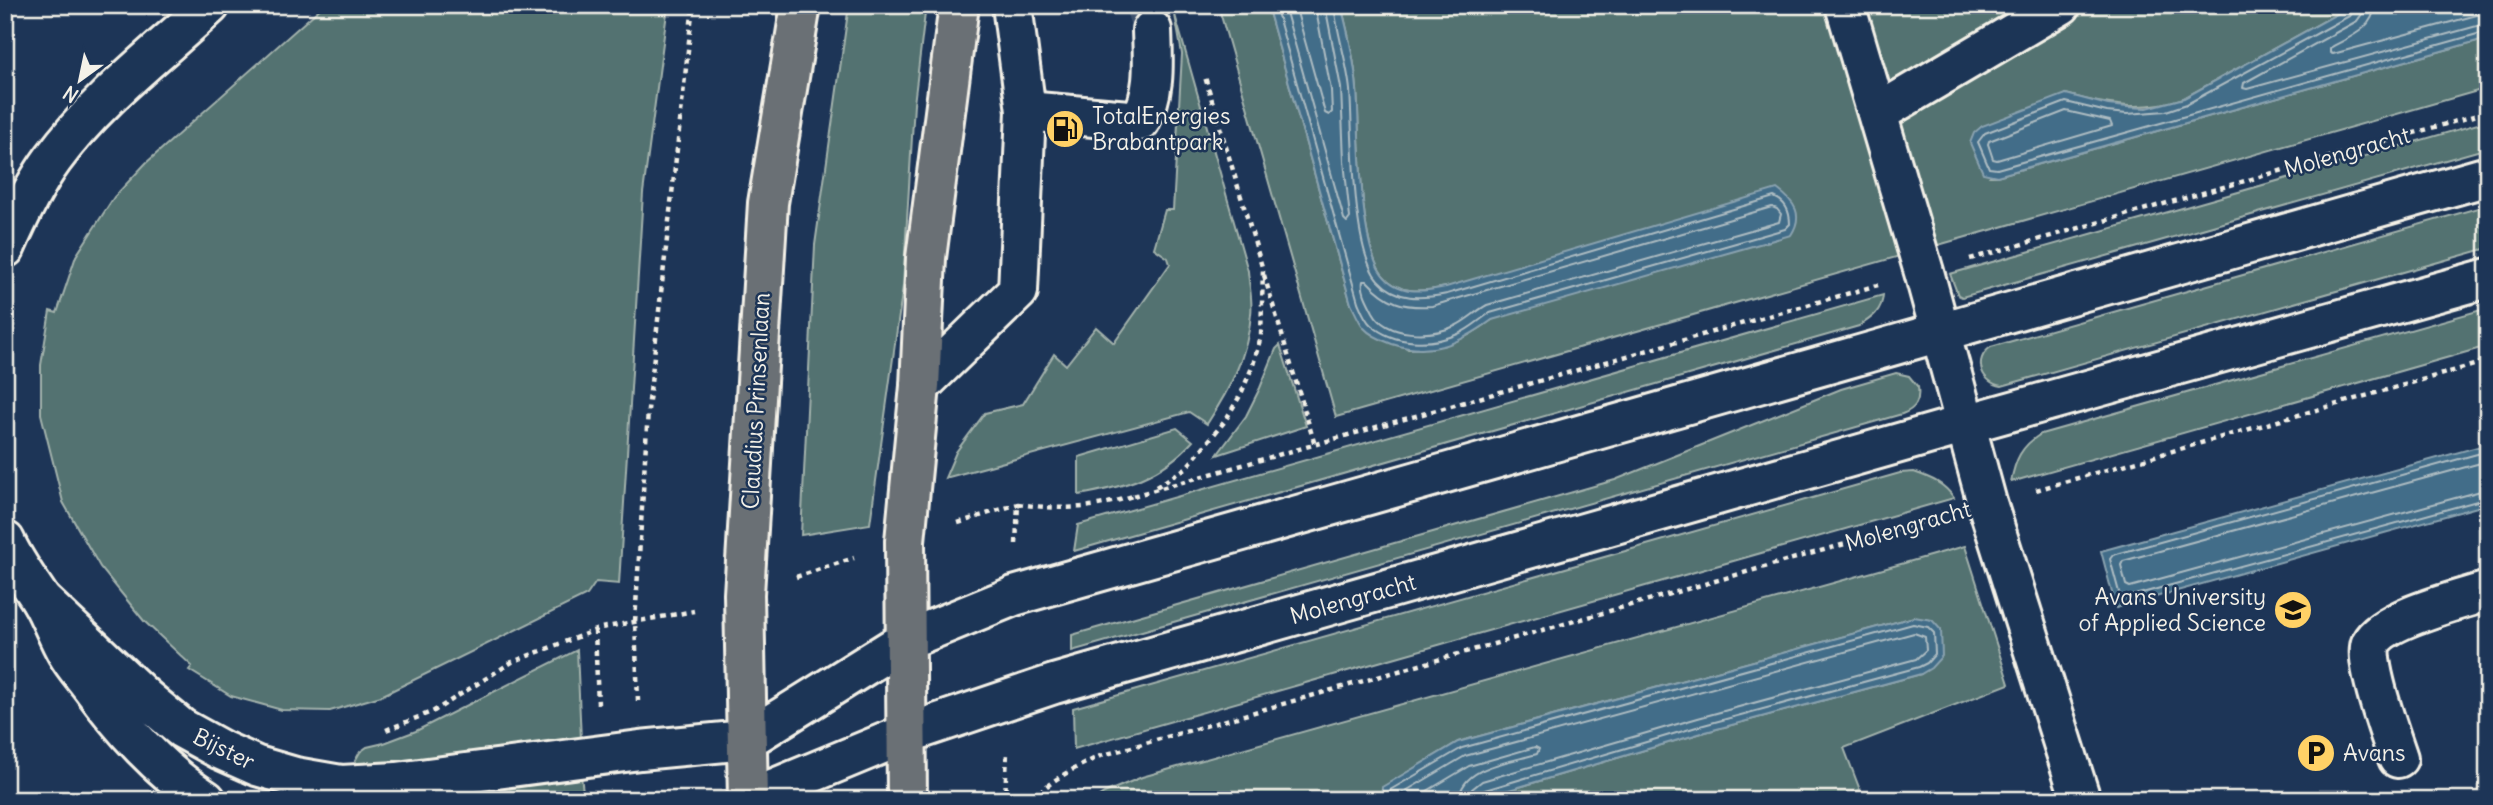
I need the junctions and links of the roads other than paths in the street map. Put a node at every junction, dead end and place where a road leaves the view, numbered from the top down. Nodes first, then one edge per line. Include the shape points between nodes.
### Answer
1 (210, 5) edge
2 (802, 5) edge
3 (959, 5) edge
4 (1012, 5) edge
5 (1845, 5) edge
6 (2061, 5) edge
7 (1152, 30) tunnel mouth
8 (1026, 111) junction
9 (1878, 113) junction
10 (2488, 176) edge
11 (5, 248) edge
12 (2488, 278) edge
13 (1941, 331) junction
14 (920, 386) junction
15 (1966, 424) junction
16 (5, 541) edge
17 (2488, 590) edge
18 (41, 600) junction
19 (906, 640) junction
20 (906, 734) junction
21 (746, 740) junction
22 (2398, 758) dead end
23 (340, 792) edge
24 (206, 800) edge
25 (748, 800) edge
26 (907, 800) edge
27 (2081, 800) edge

1 - 11 street via 100,106 53,159
2 - 21 main road, Claudius Prinsenlaan via 768,203 744,594
3 - 14 main road via 926,258
4 - 8 street
5 - 9 street, Molengracht
6 - 9 street
7 - 8 street via 1153,83 1149,106 1140,121
8 - 14 street via 1018,291
9 - 13 street, Molengracht
10 - 13 street
12 - 15 street, Molengracht
13 - 15 street, Molengracht
13 - 19 street via 1014,596
14 - 19 main road via 905,541
15 - 20 street, Molengracht via 1010,697
15 - 27 street, Molengracht
16 - 18 street, Bijster
17 - 22 street via 2392,623 2371,643 2369,661
18 - 23 street, Bijster via 181,728 257,766
18 - 24 street, Bijster via 68,655 114,716 156,762
19 - 20 main road
19 - 21 street
20 - 25 street, Molengracht
20 - 26 main road
21 - 23 street, Bijster via 640,750
21 - 25 main road, Claudius Prinsenlaan

